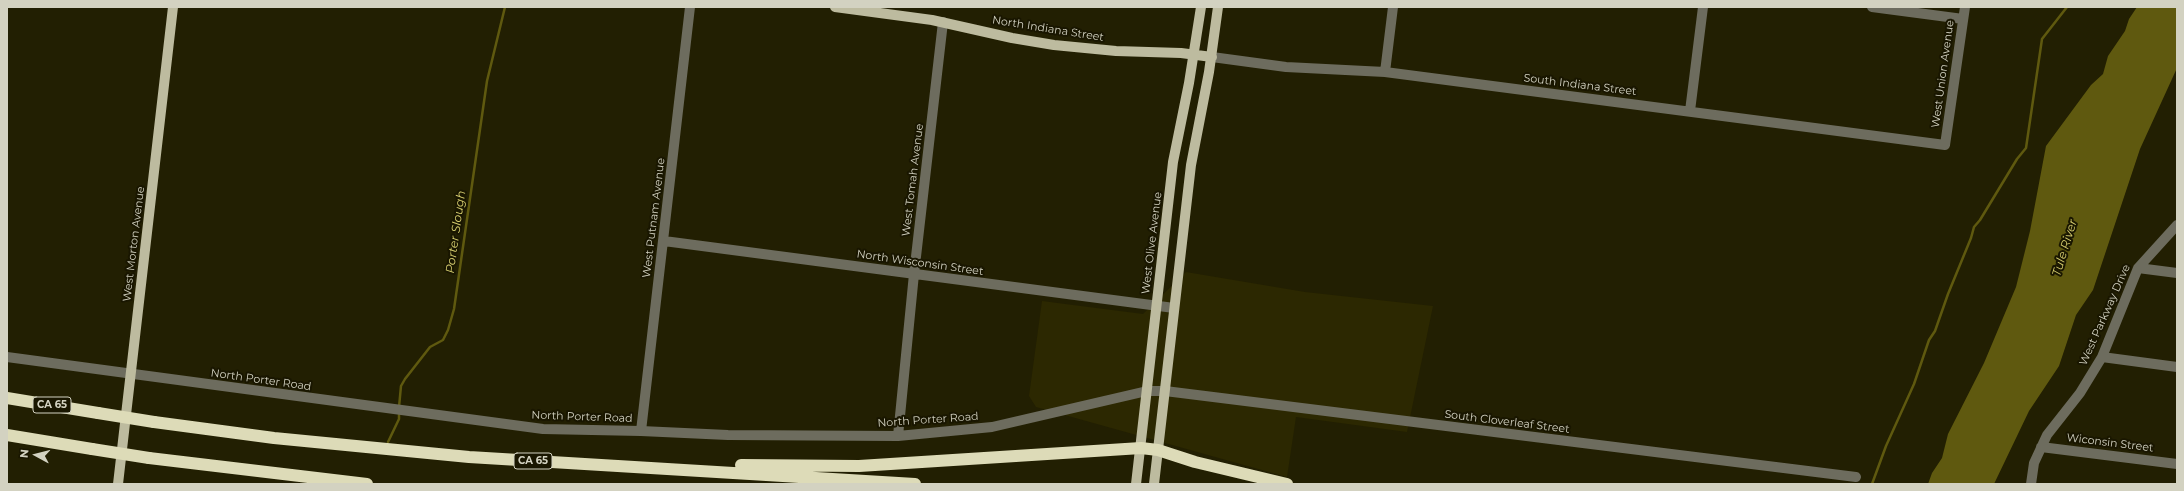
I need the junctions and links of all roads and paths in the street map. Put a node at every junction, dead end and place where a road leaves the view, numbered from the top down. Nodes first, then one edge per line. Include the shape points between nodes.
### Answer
1 (173, 7) edge
2 (690, 7) edge
3 (835, 7) edge
4 (1201, 7) edge
5 (1218, 7) edge
6 (1394, 7) edge
7 (1703, 7) edge
8 (1872, 7) edge
9 (1965, 7) edge
10 (1963, 19) junction
11 (943, 22) junction
12 (1194, 55) junction
13 (1212, 57) junction
14 (1385, 72) junction
15 (1690, 111) junction
16 (1945, 145) joint
17 (2177, 225) edge
18 (664, 241) junction
19 (2138, 268) junction
20 (2177, 273) edge
21 (914, 274) junction
22 (1156, 306) junction
23 (1174, 308) junction
24 (7, 357) edge
25 (2102, 357) junction
26 (2177, 367) edge
27 (130, 374) junction
28 (1156, 391) junction
29 (7, 398) edge
30 (641, 431) junction
31 (7, 435) edge
32 (898, 436) junction
33 (2041, 447) junction
34 (1140, 448) junction
35 (1158, 450) junction
36 (2177, 464) edge
37 (620, 466) junction
38 (1856, 477) dead end
39 (118, 484) edge
40 (367, 484) edge
41 (915, 484) edge
42 (1136, 484) edge
43 (1154, 484) edge
44 (1287, 484) edge
45 (2031, 484) edge

1 - 27 main road, West Morton Avenue
2 - 18 street, West Putnam Avenue
3 - 11 main road, North Indiana Street
4 - 12 main road, West Olive Avenue
5 - 13 main road, West Olive Avenue
6 - 14 street
7 - 15 street
8 - 10 street
9 - 10 street, West Union Avenue
10 - 16 street, West Union Avenue
11 - 12 main road, North Indiana Street via 1054,45
11 - 21 street, West Tomah Avenue
12 - 13 main road, North Indiana Street
12 - 22 main road, West Olive Avenue via 1173,162
13 - 14 street, South Indiana Street via 1286,67
13 - 23 main road, West Olive Avenue via 1191,165
14 - 15 street, South Indiana Street
15 - 16 street, South Indiana Street
17 - 19 street, West Parkway Drive
18 - 21 street, North Wisconsin Street
18 - 30 street, West Putnam Avenue
19 - 20 street
19 - 25 street, West Parkway Drive
21 - 22 street, North Wisconsin Street
21 - 32 street, West Tomah Avenue
22 - 23 street, North Wisconsin Street
22 - 28 main road, West Olive Avenue
23 - 28 main road, West Olive Avenue
24 - 27 street, North Porter Road
25 - 26 street
25 - 33 street, West Parkway Drive
27 - 30 street, North Porter Road via 543,429
27 - 39 main road, West Morton Avenue
28 - 32 street, North Porter Road via 992,427
28 - 34 main road, West Olive Avenue
28 - 35 main road, West Olive Avenue
28 - 38 street, South Cloverleaf Street
29 - 37 highway, CA 65, bridge via 274,438 394,451
30 - 32 street, North Porter Road via 728,435
31 - 40 highway, bridge via 149,458
33 - 36 street, Wiconsin Street
33 - 45 street, West Parkway Drive via 2034,463
34 - 35 highway
34 - 37 highway via 859,466 677,463
34 - 42 main road, West Olive Avenue
35 - 43 main road, West Olive Avenue
35 - 44 highway via 1195,462
37 - 41 highway, CA 65

